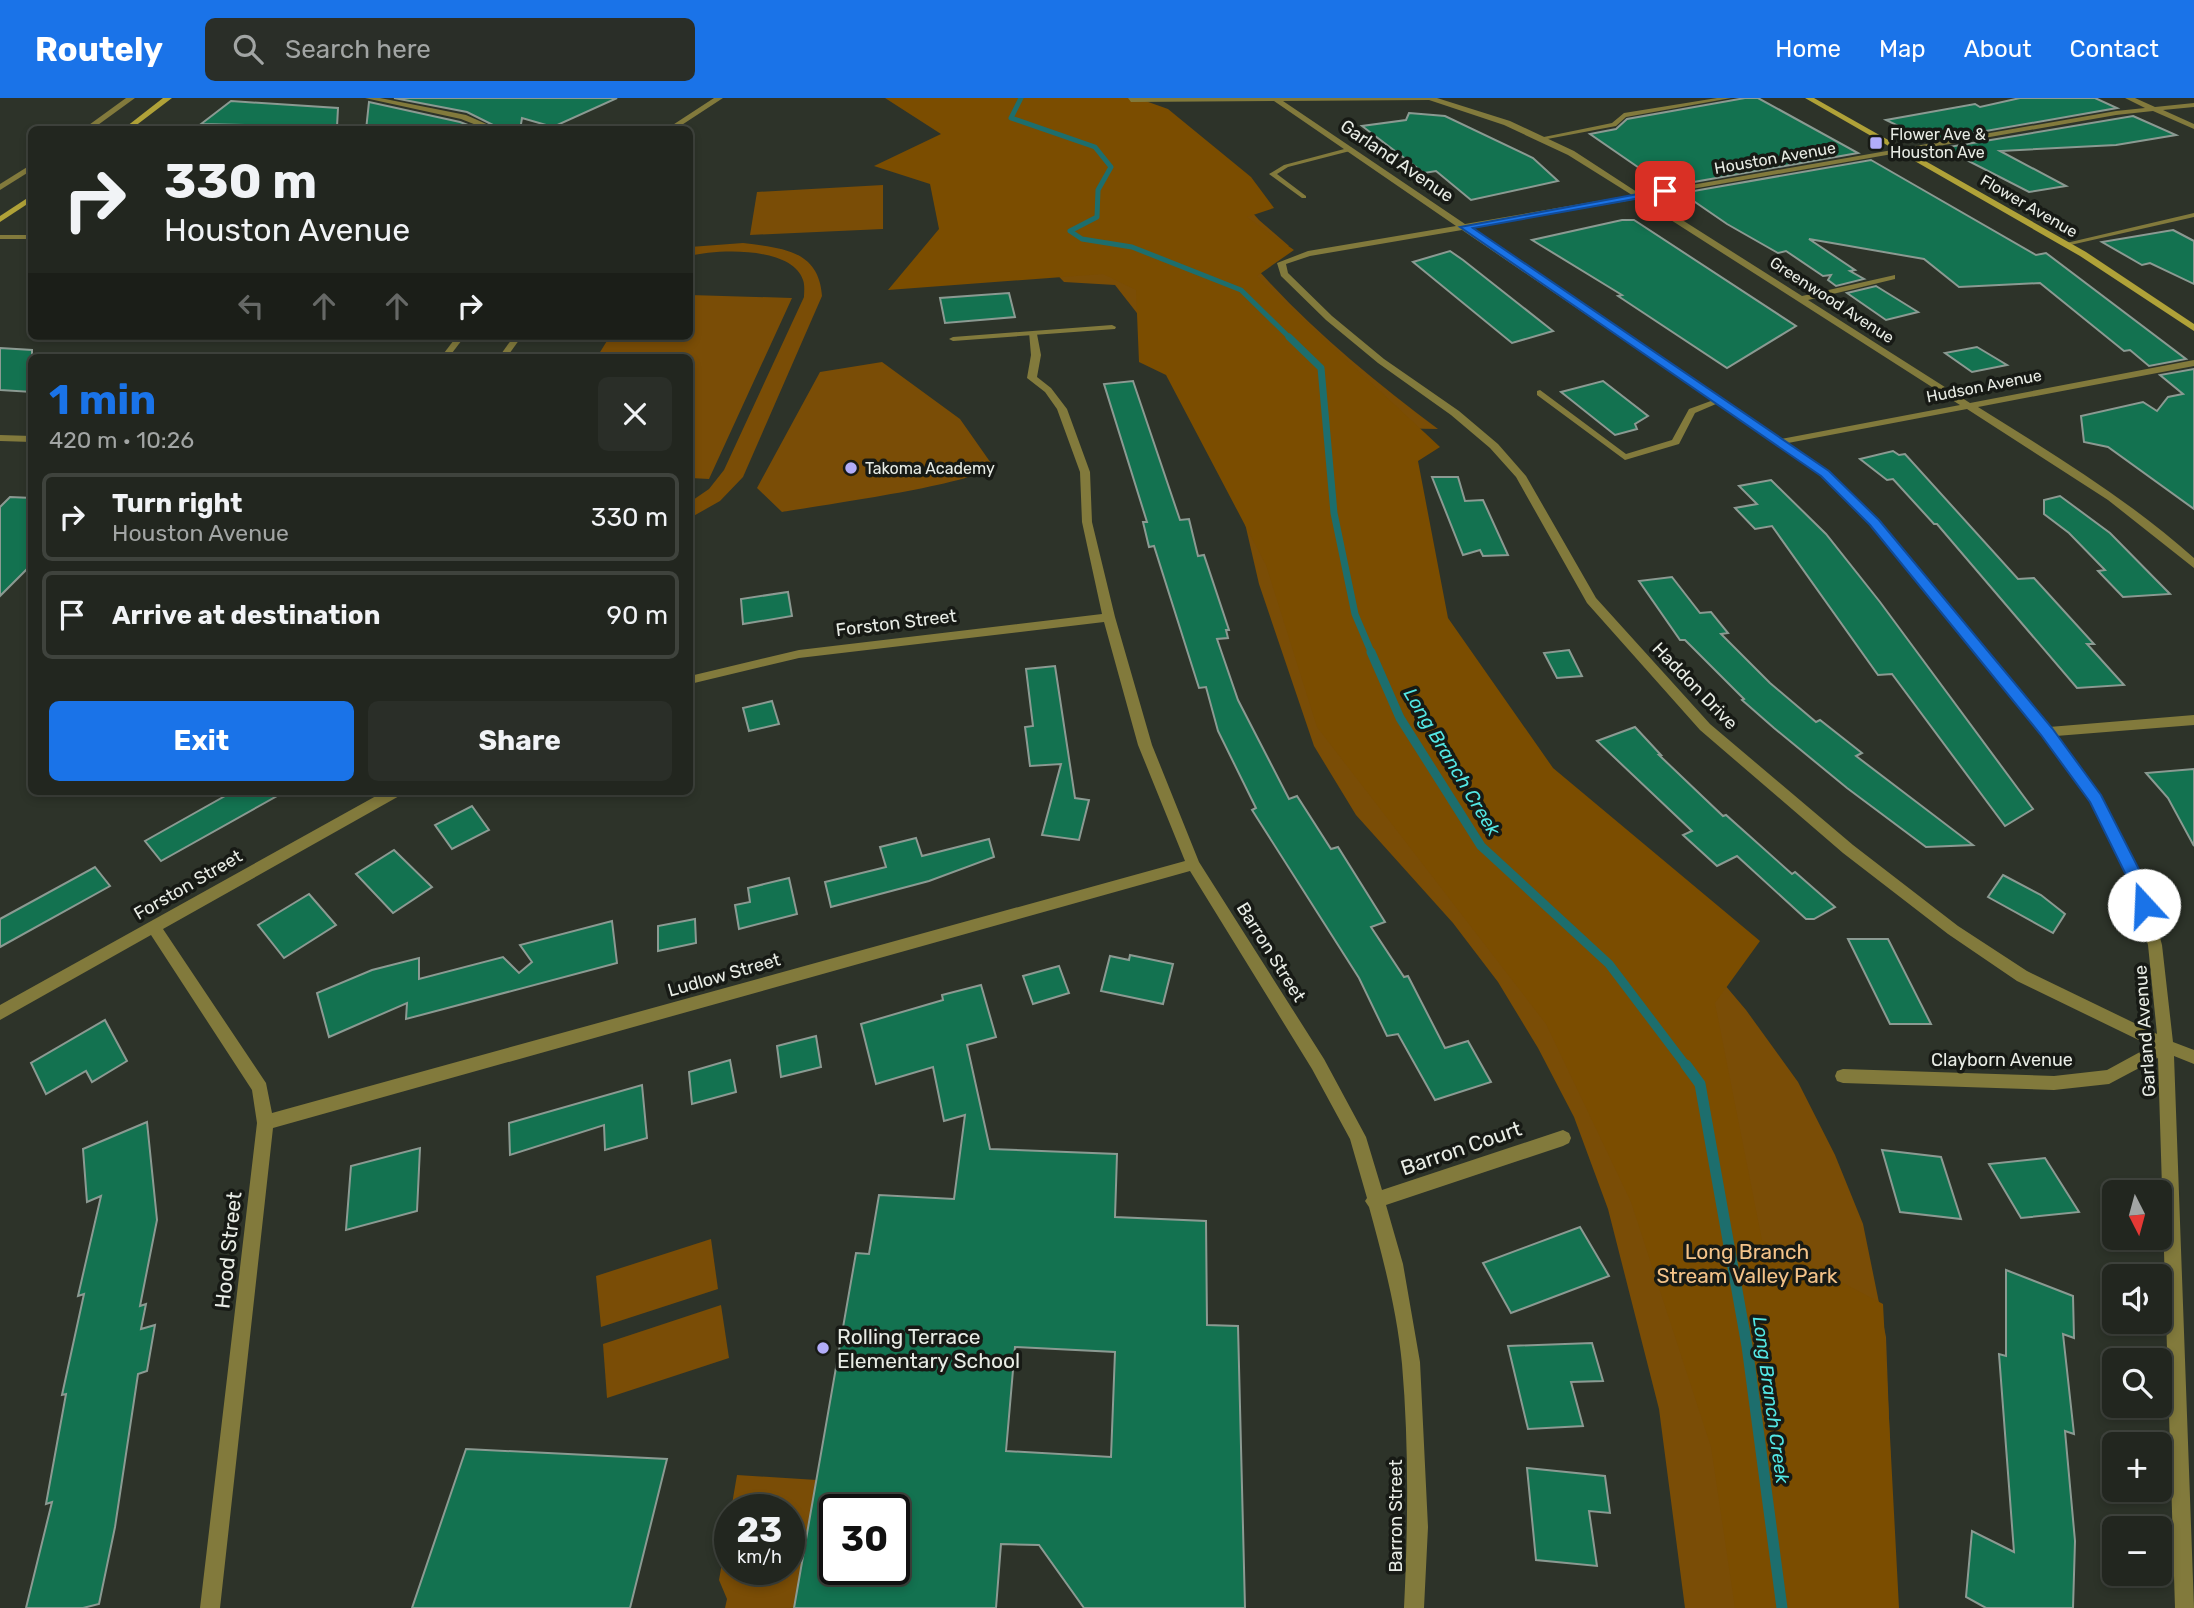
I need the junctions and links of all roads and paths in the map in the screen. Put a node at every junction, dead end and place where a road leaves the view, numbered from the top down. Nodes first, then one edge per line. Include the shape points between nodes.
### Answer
1 (131, 98) edge
2 (169, 98) edge
3 (369, 98) edge
4 (719, 98) edge
5 (1275, 98) edge
6 (1432, 98) edge
7 (1728, 98) edge
8 (1809, 98) edge
9 (2129, 98) edge
10 (1131, 100) dead end
11 (2194, 105) edge
12 (2154, 109) junction
13 (91, 126) edge
14 (130, 126) edge
15 (487, 126) edge
16 (674, 126) edge
17 (2194, 127) edge
18 (1542, 138) junction
19 (1349, 150) junction
20 (1901, 150) junction
21 (28, 169) edge
22 (0, 188) edge
23 (1639, 196) junction
24 (1304, 198) dead end
25 (28, 200) edge
26 (2194, 215) edge
27 (2176, 219) junction
28 (0, 220) edge
29 (1465, 227) junction
30 (2194, 228) edge
31 (0, 237) edge
32 (28, 237) edge
33 (2066, 244) junction
34 (1281, 263) joint
35 (1892, 276) dead end
36 (1802, 299) junction
37 (1111, 327) dead end
38 (2194, 328) edge
39 (1032, 334) junction
40 (953, 339) dead end
41 (458, 340) edge
42 (447, 354) edge
43 (2194, 363) edge
44 (1540, 393) dead end
45 (1719, 401) junction
46 (1967, 405) junction
47 (0, 438) edge
48 (28, 439) edge
49 (1780, 442) junction
50 (2194, 564) edge
51 (1109, 617) junction
52 (693, 679) edge
53 (2194, 720) edge
54 (2046, 732) junction
55 (389, 795) edge
56 (1193, 864) junction
57 (154, 927) junction
58 (0, 1013) edge
59 (2166, 1046) junction
60 (2194, 1057) edge
61 (1843, 1076) dead end
62 (265, 1124) junction
63 (1563, 1138) dead end
64 (1374, 1201) junction
65 (2188, 1581) edge
66 (210, 1608) edge
67 (1414, 1608) edge
68 (2185, 1608) edge

1 - 13 street
2 - 14 street
3 - 15 street
4 - 16 street
5 - 6 street, Greenwood Avenue
5 - 10 street, Greenwood Avenue
5 - 19 street, Garland Avenue
6 - 18 street, Greenwood Avenue
7 - 18 lane via 1624,115 1615,125
8 - 20 street, Flower Avenue
9 - 12 street
11 - 12 street, Houston Avenue
12 - 17 street
12 - 20 street, Houston Avenue
18 - 23 street, Greenwood Avenue
19 - 24 lane via 1272,174
19 - 29 street, Garland Avenue
20 - 23 street, Houston Avenue
20 - 33 street, Flower Avenue
21 - 22 street
23 - 29 street, Houston Avenue
23 - 36 street, Greenwood Avenue
25 - 28 street
26 - 27 lane
27 - 30 lane
27 - 33 lane
29 - 34 street, Houston Avenue via 1308,254
29 - 45 street, Garland Avenue
31 - 32 lane
33 - 38 street, Flower Avenue
34 - 59 street, Haddon Drive via 1284,274 1329,318 1503,456 1521,476 1591,600 1705,727 1848,849 1953,930 2022,976
35 - 36 street
36 - 46 street, Greenwood Avenue
37 - 39 lane
39 - 40 lane
39 - 51 street, Barron Street via 1036,355 1032,378 1062,409 1085,472 1087,522
41 - 42 lane
43 - 46 street, Hudson Avenue
44 - 45 lane via 1625,457 1676,442 1692,411
45 - 49 street, Garland Avenue
46 - 49 street, Hudson Avenue
46 - 50 street, Greenwood Avenue via 2056,458 2146,522
47 - 48 lane
49 - 54 street, Garland Avenue via 1825,473 1874,522
51 - 52 street, Forston Street via 799,654
51 - 56 street, Barron Street via 1145,745
53 - 54 street
54 - 59 street, Garland Avenue via 2096,799 2139,885 2155,945
55 - 57 street, Forston Street
56 - 62 street, Ludlow Street
56 - 64 street, Barron Street via 1318,1064 1357,1137
57 - 58 street, Forston Street
57 - 62 street, Hood Street via 260,1088
59 - 60 street
59 - 61 street, Clayborn Avenue via 2109,1077 2068,1081
59 - 65 street, Garland Avenue
62 - 66 street, Hood Street
63 - 64 street, Barron Court
64 - 67 street, Barron Street via 1394,1264 1411,1362 1418,1527
65 - 68 street, Garland Avenue

